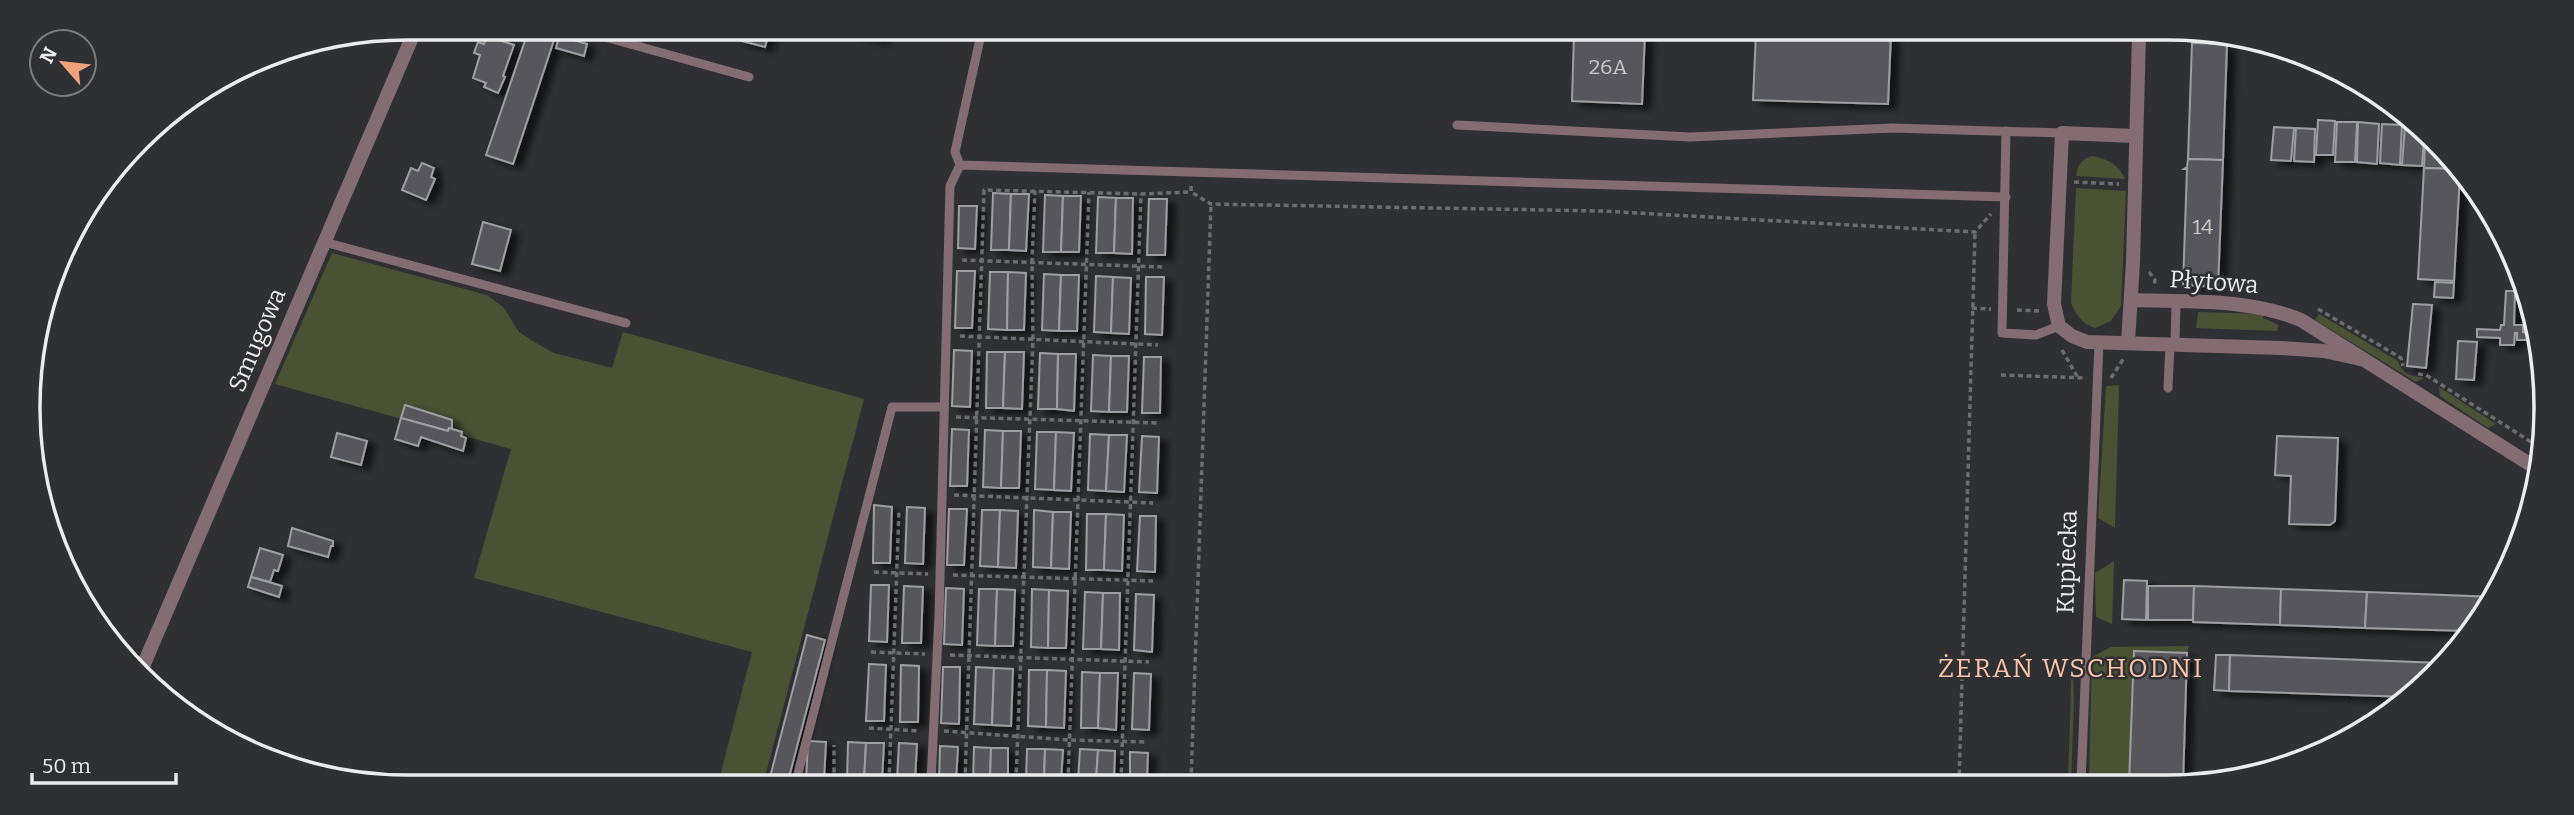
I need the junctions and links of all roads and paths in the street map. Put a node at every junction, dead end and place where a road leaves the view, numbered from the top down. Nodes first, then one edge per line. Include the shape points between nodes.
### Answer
1 (411, 40) edge
2 (616, 40) edge
3 (980, 40) edge
4 (2139, 40) edge
5 (749, 77) dead end
6 (1457, 125) dead end
7 (2006, 131) junction
8 (2062, 133) junction
9 (2136, 136) junction
10 (960, 165) junction
11 (1179, 171) junction
12 (2060, 181) junction
13 (2134, 185) junction
14 (1035, 191) junction
15 (1089, 192) junction
16 (1191, 192) junction
17 (1141, 194) junction
18 (2006, 197) junction
19 (1211, 204) junction
20 (1975, 232) junction
21 (324, 242) junction
22 (949, 259) junction
23 (981, 260) junction
24 (1032, 261) junction
25 (2147, 261) dead end
26 (1085, 265) junction
27 (1140, 266) junction
28 (1162, 267) dead end
29 (2041, 298) dead end
30 (2132, 300) junction
31 (2153, 301) junction
32 (2176, 301) junction
33 (2003, 309) junction
34 (2318, 309) dead end
35 (626, 323) dead end
36 (2059, 326) junction
37 (947, 336) junction
38 (979, 337) junction
39 (1033, 339) junction
40 (1084, 342) junction
41 (2099, 342) junction
42 (1136, 344) junction
43 (2173, 344) junction
44 (1158, 345) dead end
45 (2127, 349) junction
46 (2365, 359) junction
47 (2404, 368) dead end
48 (2412, 373) dead end
49 (2001, 375) dead end
50 (2096, 378) junction
51 (2168, 388) dead end
52 (944, 407) junction
53 (976, 417) junction
54 (1030, 418) junction
55 (1080, 419) junction
56 (1133, 422) junction
57 (1157, 423) dead end
58 (943, 437) junction
59 (2532, 443) edge
60 (2530, 464) edge
61 (941, 494) junction
62 (974, 495) junction
63 (1026, 499) junction
64 (1077, 501) junction
65 (1130, 502) junction
66 (1153, 503) dead end
67 (899, 510) dead end
68 (874, 572) dead end
69 (896, 573) junction
70 (939, 574) junction
71 (971, 575) junction
72 (1023, 576) junction
73 (1074, 578) junction
74 (1127, 580) junction
75 (1153, 581) dead end
76 (871, 652) dead end
77 (893, 653) junction
78 (937, 655) junction
79 (969, 655) junction
80 (1020, 657) junction
81 (1072, 659) junction
82 (1124, 661) junction
83 (1149, 662) dead end
84 (144, 663) edge
85 (869, 728) dead end
86 (891, 729) junction
87 (934, 731) junction
88 (967, 732) junction
89 (1017, 736) junction
90 (1069, 740) junction
91 (1122, 741) junction
92 (1147, 742) dead end
93 (834, 745) dead end
94 (798, 775) edge
95 (834, 775) edge
96 (889, 775) edge
97 (932, 775) edge
98 (965, 775) edge
99 (1016, 775) edge
100 (1068, 775) edge
101 (1121, 775) edge
102 (1191, 775) edge
103 (1959, 775) edge
104 (2081, 775) edge

1 - 21 street, Smugowa
2 - 5 lane
3 - 10 lane via 955,152
4 - 9 street
6 - 7 lane via 1690,137 1893,128
7 - 8 lane
7 - 18 lane
8 - 9 street
8 - 12 street
9 - 13 street
10 - 11 lane
10 - 22 lane via 950,186
11 - 16 path via 1191,183
11 - 18 lane
12 - 13 path
12 - 36 street via 2054,304
13 - 30 street
14 - 15 path
14 - 23 path via 984,190
14 - 24 path
15 - 17 path
15 - 26 path
16 - 17 path
16 - 19 path
17 - 27 path
18 - 20 path
18 - 33 lane
19 - 20 path via 1601,211
19 - 102 path
20 - 103 path
21 - 35 lane
21 - 84 street, Smugowa
22 - 23 path
22 - 37 lane
23 - 24 path
23 - 38 path
24 - 26 path
24 - 39 path
25 - 31 path via 2155,280
26 - 27 path
26 - 40 path
27 - 28 path
27 - 42 path
29 - 33 path via 2040,311
30 - 31 street, Płytowa
30 - 45 street
31 - 32 street, Płytowa
32 - 43 lane
32 - 46 street, Płytowa via 2279,311
33 - 36 lane via 2002,333 2036,335
34 - 47 path via 2401,358
36 - 41 street via 2072,336
37 - 38 path
37 - 52 lane
38 - 39 path
38 - 53 path
39 - 40 path
39 - 54 path
40 - 42 path
40 - 55 path
41 - 45 street
41 - 50 lane, Kupiecka
42 - 44 path
42 - 56 path
43 - 45 street, Płytowa
43 - 46 street, Płytowa via 2324,351
43 - 51 lane
45 - 50 path via 2111,378
46 - 60 street, Płytowa
48 - 59 path via 2426,375
49 - 50 path
50 - 104 lane, Kupiecka
52 - 58 lane
52 - 94 lane via 892,407
53 - 54 path
53 - 58 path via 957,416
53 - 62 path
54 - 55 path
54 - 63 path
55 - 56 path
55 - 64 path
56 - 57 path
56 - 65 path
58 - 61 lane
61 - 62 path
61 - 70 lane
62 - 63 path
62 - 71 path
63 - 64 path
63 - 72 path
64 - 65 path
64 - 73 path
65 - 66 path
65 - 74 path
67 - 69 path
68 - 69 path
69 - 70 path
69 - 77 path
70 - 71 path
70 - 78 lane
71 - 72 path
71 - 79 path
72 - 73 path
72 - 80 path
73 - 74 path
73 - 81 path
74 - 75 path
74 - 82 path
76 - 77 path
77 - 78 path
77 - 86 path
78 - 79 path
78 - 87 lane
79 - 80 path
79 - 88 path
80 - 81 path
80 - 89 path
81 - 82 path
81 - 90 path
82 - 83 path
82 - 91 path
85 - 86 path
86 - 87 path
86 - 96 path
87 - 88 path
87 - 97 lane
88 - 89 path
88 - 98 path
89 - 90 path
89 - 99 path
90 - 91 path
90 - 100 path
91 - 92 path
91 - 101 path
93 - 95 path

